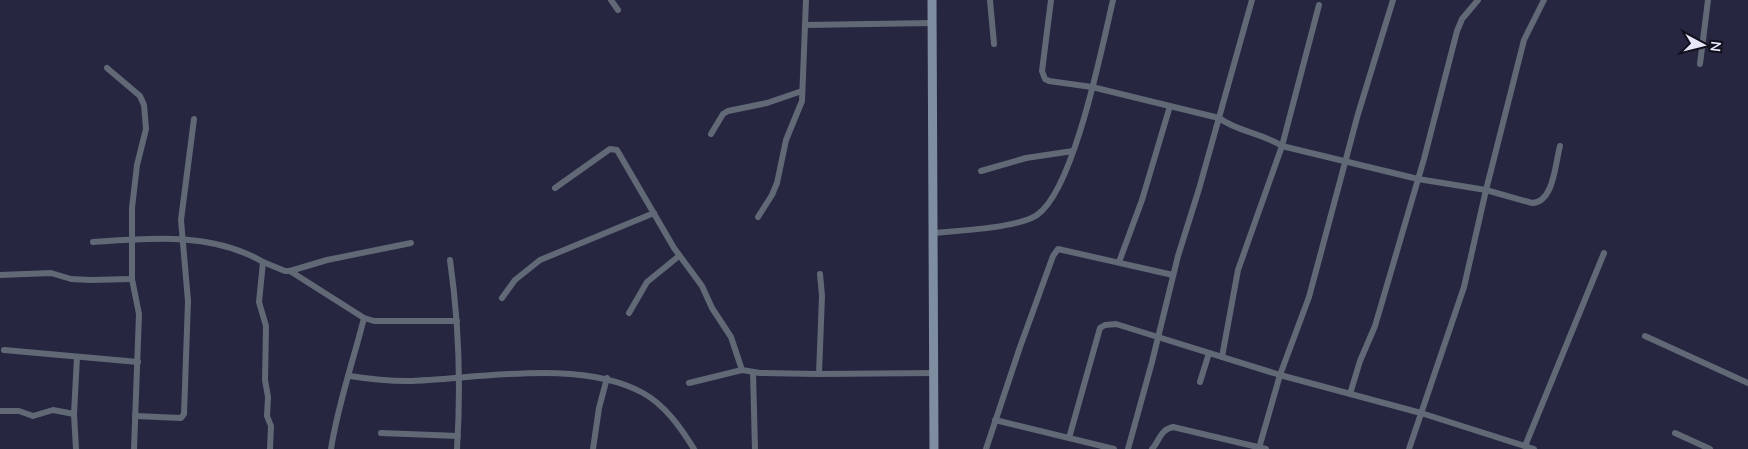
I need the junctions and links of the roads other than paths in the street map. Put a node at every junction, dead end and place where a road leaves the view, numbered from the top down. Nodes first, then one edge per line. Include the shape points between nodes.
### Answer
1 (611, 0) edge
2 (806, 0) edge
3 (932, 0) edge
4 (990, 0) edge
5 (1051, 0) edge
6 (1114, 0) edge
7 (1252, 0) edge
8 (1393, 0) edge
9 (1478, 0) edge
10 (1544, 0) edge
11 (1708, 0) edge
12 (1319, 6) dead end
13 (618, 10) dead end
14 (933, 22) junction
15 (806, 25) junction
16 (994, 44) dead end
17 (1700, 64) dead end
18 (107, 68) dead end
19 (1092, 87) junction
20 (802, 91) junction
21 (1170, 106) junction
22 (1219, 118) junction
23 (194, 119) dead end
24 (711, 134) dead end
25 (1282, 146) junction
26 (1560, 146) dead end
27 (1073, 151) junction
28 (1345, 162) junction
29 (981, 171) dead end
30 (1418, 179) junction
31 (555, 188) dead end
32 (1486, 190) junction
33 (654, 213) junction
34 (758, 217) dead end
35 (933, 233) junction
36 (132, 239) junction
37 (182, 239) junction
38 (93, 242) dead end
39 (411, 243) dead end
40 (1604, 253) dead end
41 (679, 256) junction
42 (450, 260) dead end
43 (264, 262) junction
44 (1119, 262) junction
45 (290, 271) junction
46 (820, 274) dead end
47 (0, 275) edge
48 (1173, 275) junction
49 (132, 278) junction
50 (502, 298) dead end
51 (629, 313) dead end
52 (364, 318) junction
53 (457, 322) junction
54 (1645, 336) dead end
55 (1158, 338) junction
56 (4, 350) dead end
57 (1209, 353) junction
58 (77, 356) junction
59 (1222, 357) junction
60 (138, 362) junction
61 (742, 370) junction
62 (753, 372) junction
63 (935, 373) junction
64 (819, 374) junction
65 (1280, 374) junction
66 (350, 376) junction
67 (460, 377) junction
68 (608, 378) junction
69 (1200, 382) dead end
70 (1748, 382) edge
71 (689, 383) dead end
72 (1350, 394) junction
73 (0, 411) edge
74 (1421, 413) junction
75 (74, 414) junction
76 (135, 416) junction
77 (995, 420) junction
78 (381, 433) dead end
79 (1675, 433) dead end
80 (458, 436) junction
81 (1069, 438) junction
82 (1525, 446) junction
83 (1262, 448) edge
84 (76, 449) edge
85 (134, 449) edge
86 (270, 449) edge
87 (331, 449) edge
88 (457, 449) edge
89 (593, 449) edge
90 (694, 449) edge
91 (755, 449) edge
92 (934, 449) edge
93 (986, 449) edge
94 (1114, 449) edge
95 (1128, 449) edge
96 (1152, 449) edge
97 (1409, 449) edge
98 (1534, 449) edge
99 (1710, 449) edge

1 - 13 street
2 - 15 street
3 - 14 main road
4 - 16 street
5 - 19 street via 1043,76 1049,81
6 - 19 street
7 - 22 street
8 - 28 street
9 - 30 street via 1462,19 1457,31
10 - 32 street via 1524,40
11 - 17 street
12 - 25 street
14 - 15 street
14 - 35 main road
15 - 20 street
18 - 36 street via 140,96 144,104 146,136 134,182
19 - 21 street
19 - 27 street
20 - 24 street via 766,103 728,110 722,114
20 - 34 street via 799,110 786,140 777,183
21 - 22 street
21 - 44 street via 1142,200
22 - 25 street via 1230,126 1271,139
22 - 48 street
23 - 37 street via 182,209
25 - 28 street
25 - 59 street via 1238,270
26 - 32 street via 1544,200 1532,203
27 - 29 street via 1026,158
27 - 35 street via 1055,196 1034,217 979,230
28 - 30 street
28 - 65 street via 1310,297
30 - 32 street
30 - 72 street via 1375,326
31 - 33 street via 615,148
32 - 74 street via 1464,287
33 - 41 street
33 - 50 street via 540,260 515,280
35 - 63 main road
36 - 37 street
36 - 38 street
36 - 49 street
37 - 43 street via 243,252
37 - 76 street via 188,301 184,414 181,418
39 - 45 street
40 - 82 street
41 - 51 street via 647,282
41 - 61 street via 702,286 731,337
42 - 53 street
43 - 45 street
43 - 86 street via 259,302 266,326 264,380 271,426
44 - 48 street
44 - 77 street via 1063,248 1055,252
45 - 52 street
46 - 64 street
47 - 49 street via 51,273 71,279
48 - 55 street
49 - 60 street via 139,308
52 - 53 street via 384,322
52 - 66 street
53 - 67 street
54 - 70 street
55 - 57 street
55 - 81 street via 1116,324 1100,328
55 - 95 street
56 - 58 street
57 - 59 street
57 - 69 street
58 - 60 street
58 - 75 street
59 - 65 street
60 - 76 street
61 - 62 street
61 - 71 street
62 - 64 street
62 - 91 street
63 - 64 street
63 - 92 main road
65 - 72 street
65 - 83 street
66 - 67 street via 406,381
66 - 87 street
67 - 68 street via 567,374
67 - 80 street
68 - 89 street via 599,408
68 - 90 street via 656,403 672,417
72 - 74 street
73 - 75 street via 19,411 33,416 56,410
74 - 82 street
74 - 97 street
75 - 84 street
76 - 85 street
77 - 81 street
77 - 93 street
78 - 80 street
79 - 99 street
80 - 88 street
81 - 94 street
82 - 98 street
83 - 96 street via 1173,428 1161,433

